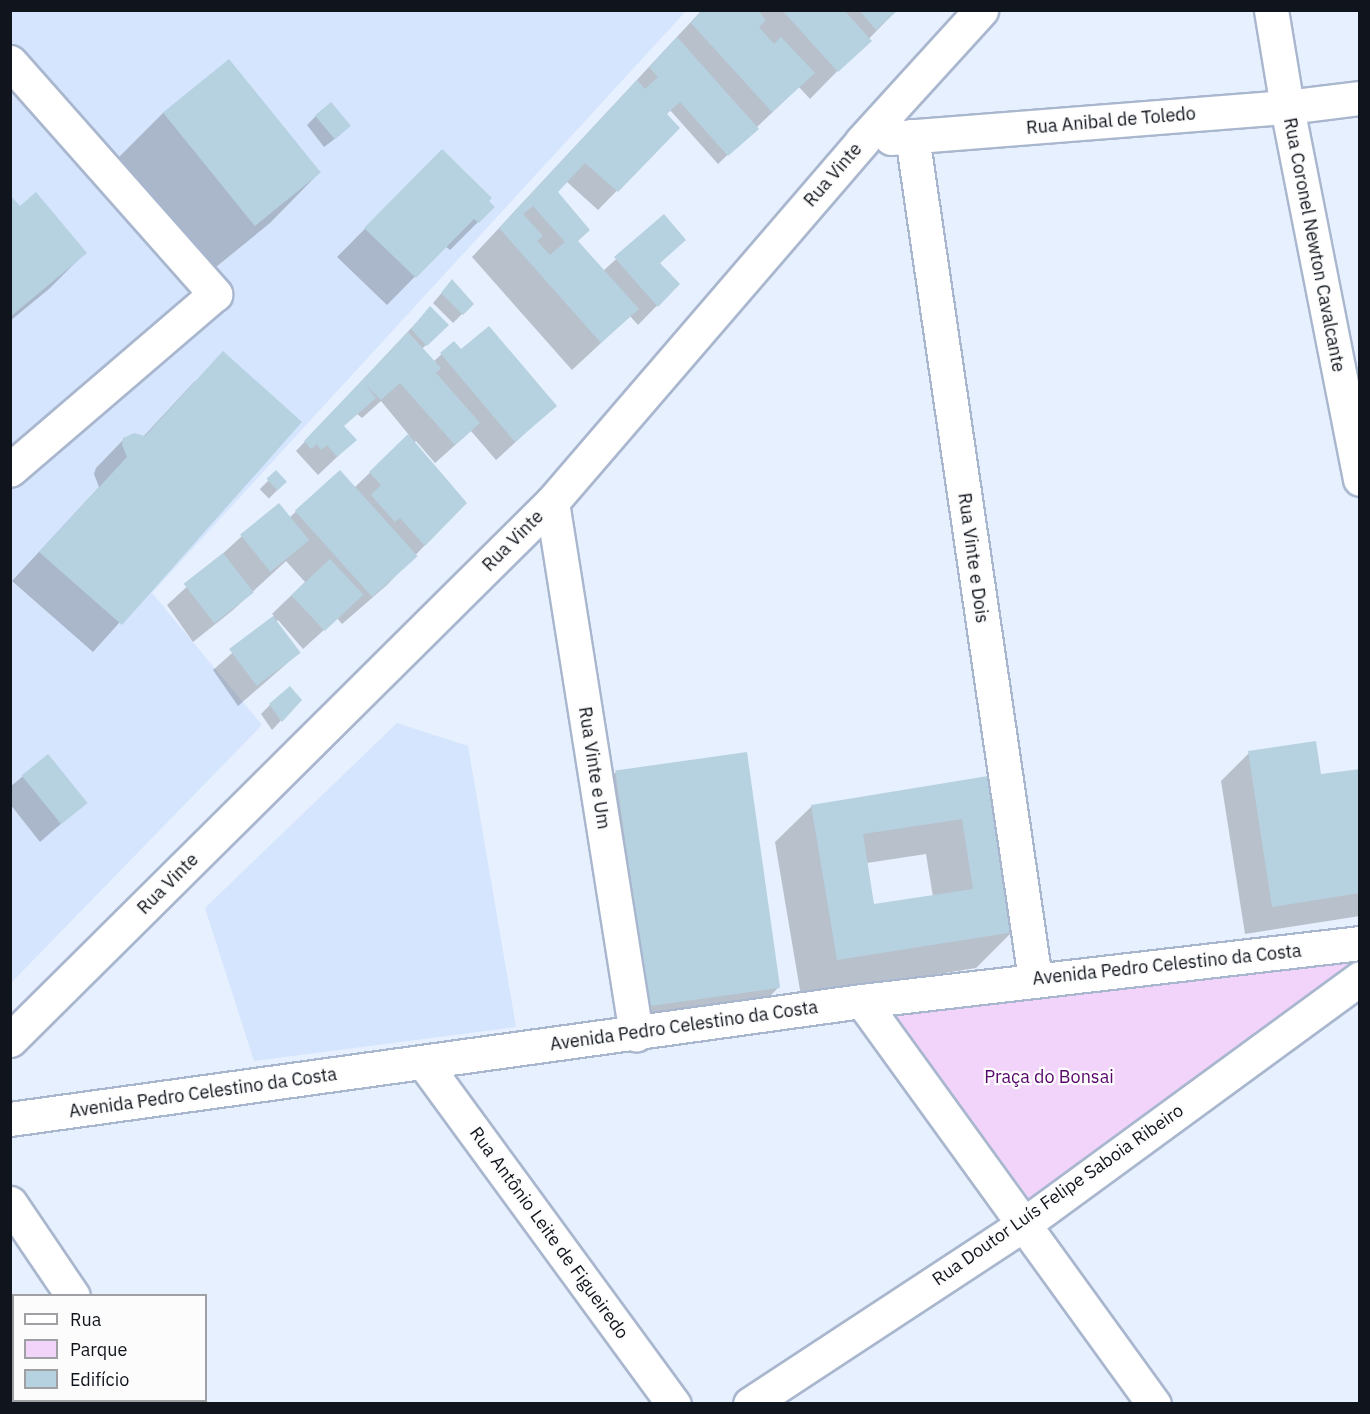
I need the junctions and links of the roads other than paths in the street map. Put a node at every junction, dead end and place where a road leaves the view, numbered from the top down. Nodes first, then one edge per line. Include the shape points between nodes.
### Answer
1 (981, 10) edge
2 (1271, 10) edge
3 (10, 62) edge
4 (1359, 98) edge
5 (1287, 107) junction
6 (912, 136) junction
7 (862, 141) junction
8 (10, 470) edge
9 (1359, 478) edge
10 (552, 502) junction
11 (1359, 943) edge
12 (1359, 978) edge
13 (1035, 979) junction
14 (862, 1001) junction
15 (636, 1034) junction
16 (10, 1040) edge
17 (424, 1063) junction
18 (10, 1119) edge
19 (10, 1203) edge
20 (1023, 1225) junction
21 (72, 1294) edge
22 (674, 1404) edge
23 (750, 1404) edge
24 (1154, 1404) edge

1 - 7 street, Rua Vinte
2 - 5 street, Rua Coronel Newton Cavalcante
3 - 8 street via 214,294
4 - 5 street, Rua Anibal de Toledo
5 - 6 street, Rua Anibal de Toledo
5 - 9 street, Rua Coronel Newton Cavalcante
6 - 7 street, Rua Anibal de Toledo
6 - 13 street, Rua Vinte e Dois
7 - 10 street, Rua Vinte
10 - 15 street, Rua Vinte e Um
10 - 16 street, Rua Vinte
11 - 13 street, Avenida Pedro Celestino da Costa
12 - 20 street, Rua Doutor Luís Felipe Saboia Ribeiro
13 - 14 street, Avenida Pedro Celestino da Costa
14 - 15 street, Avenida Pedro Celestino da Costa
14 - 20 street
15 - 17 street, Avenida Pedro Celestino da Costa
17 - 18 street, Avenida Pedro Celestino da Costa
17 - 22 street, Rua Antônio Leite de Figueiredo
19 - 21 street
20 - 23 street, Rua Doutor Luís Felipe Saboia Ribeiro
20 - 24 street

